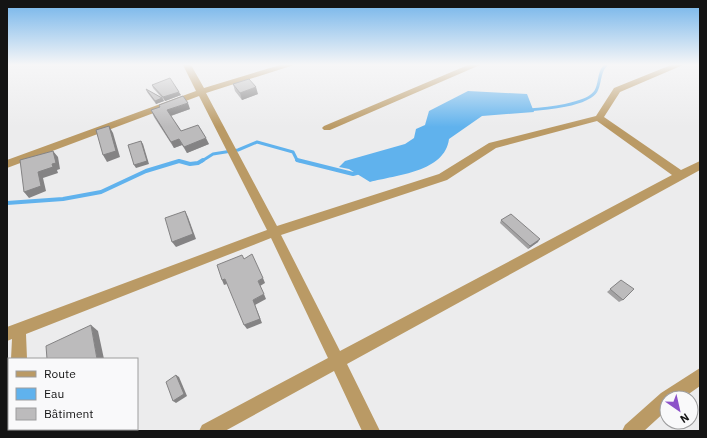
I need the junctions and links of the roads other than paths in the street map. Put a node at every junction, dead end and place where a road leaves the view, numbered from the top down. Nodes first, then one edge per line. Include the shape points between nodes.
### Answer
1 (198, 85) edge
2 (223, 85) edge
3 (428, 85) edge
4 (628, 85) edge
5 (201, 92) junction
6 (599, 118) junction
7 (327, 128) dead end
8 (7, 164) edge
9 (700, 165) edge
10 (680, 176) junction
11 (274, 232) junction
12 (13, 332) edge
13 (19, 358) edge
14 (337, 361) junction
15 (700, 376) edge
16 (681, 390) edge
17 (659, 407) edge
18 (208, 431) edge
19 (371, 431) edge
20 (631, 431) edge

1 - 5 street
2 - 5 street
3 - 7 street
4 - 6 street via 617,90
5 - 8 street
5 - 11 street
6 - 10 street
6 - 11 street via 493,145 443,177
9 - 10 street
10 - 14 street
11 - 12 street
11 - 14 street
12 - 13 street
14 - 18 street
14 - 19 street
15 - 16 street
17 - 20 street

